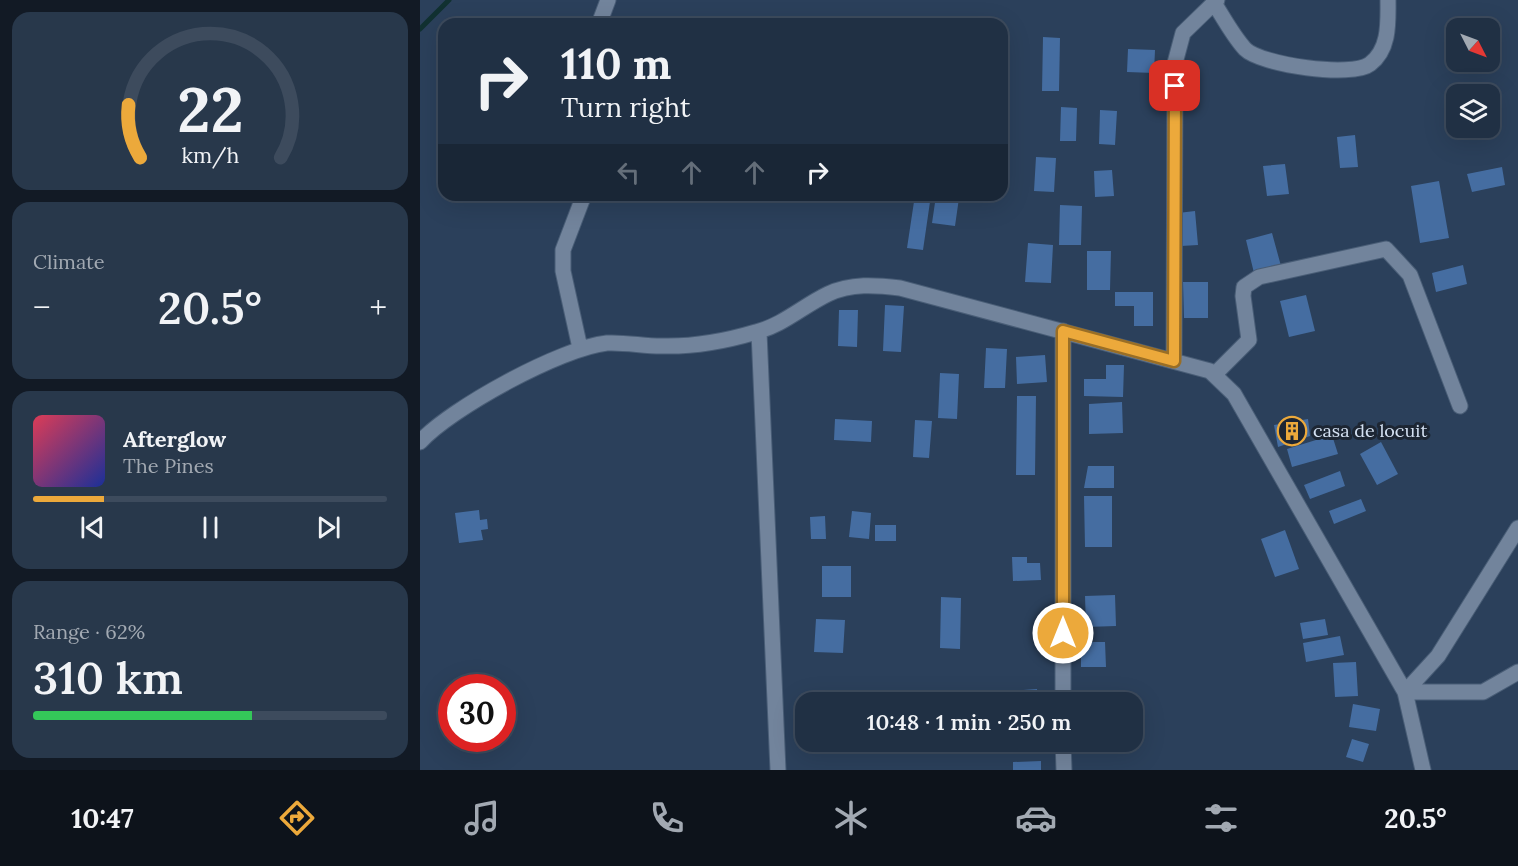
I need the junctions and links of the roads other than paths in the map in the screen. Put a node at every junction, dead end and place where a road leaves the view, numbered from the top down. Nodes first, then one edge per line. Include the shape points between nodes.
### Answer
1 (608, 0) edge
2 (1388, 0) edge
3 (1215, 1) edge
4 (601, 18) edge
5 (582, 201) edge
6 (1063, 331) junction
7 (759, 332) junction
8 (580, 348) junction
9 (1174, 361) junction
10 (1214, 375) junction
11 (1460, 406) dead end
12 (420, 442) edge
13 (1518, 528) edge
14 (1518, 672) edge
15 (1063, 692) edge
16 (1405, 692) junction
17 (1063, 752) edge
18 (778, 770) edge
19 (1064, 770) edge
20 (1423, 770) edge

1 - 4 street
2 - 3 street via 1383,49 1369,65 1345,70 1271,62 1246,50
3 - 9 street via 1182,33 1175,63
5 - 8 street via 563,250 565,282
6 - 7 street via 900,288 866,284 829,293
6 - 9 street
6 - 15 street
7 - 8 street via 689,345 609,343
7 - 18 street
8 - 12 street via 467,404
9 - 10 street
10 - 11 street via 1249,340 1243,297 1244,287 1250,282 1386,249 1410,275
10 - 16 street via 1234,394
13 - 16 street via 1438,656
14 - 16 street via 1484,692
16 - 20 street
17 - 19 street

